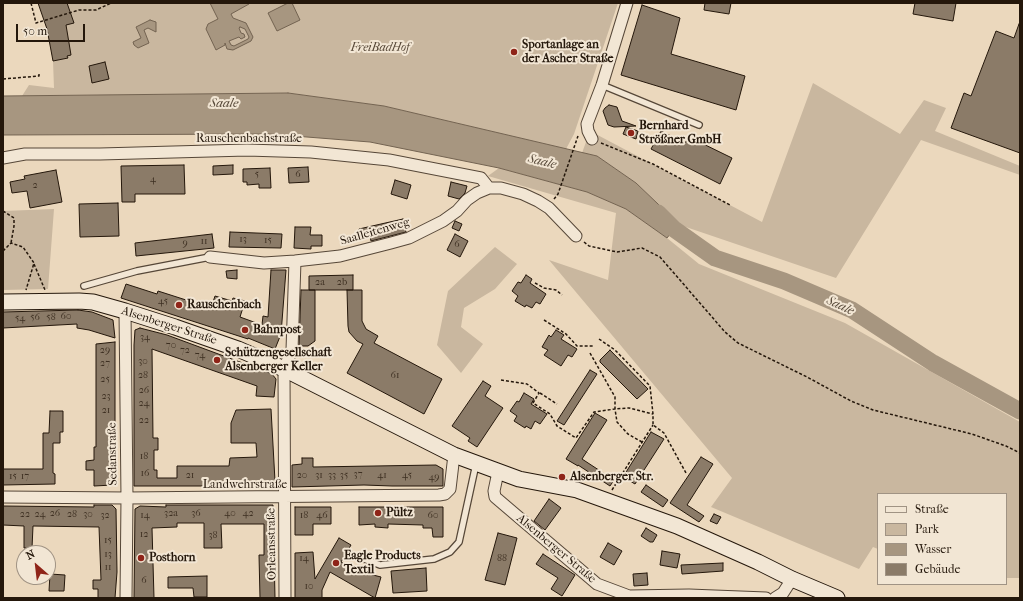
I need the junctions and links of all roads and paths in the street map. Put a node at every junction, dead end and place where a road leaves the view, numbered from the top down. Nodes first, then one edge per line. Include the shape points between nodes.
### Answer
1 (31, 3) edge
2 (111, 3) edge
3 (627, 3) edge
4 (39, 72) dead end
5 (3, 79) edge
6 (602, 85) junction
7 (700, 125) dead end
8 (592, 139) joint
9 (576, 144) dead end
10 (3, 158) edge
11 (488, 188) junction
12 (558, 194) dead end
13 (730, 205) dead end
14 (3, 211) edge
15 (576, 236) joint
16 (11, 243) junction
17 (3, 251) edge
18 (210, 257) joint
19 (295, 261) junction
20 (34, 263) junction
21 (535, 283) dead end
22 (84, 286) dead end
23 (562, 295) dead end
24 (50, 301) junction
25 (3, 302) edge
26 (22, 302) junction
27 (125, 311) junction
28 (544, 320) dead end
29 (599, 339) dead end
30 (594, 346) dead end
31 (590, 353) dead end
32 (284, 369) junction
33 (501, 380) dead end
34 (539, 393) junction
35 (557, 404) dead end
36 (615, 409) junction
37 (653, 414) junction
38 (653, 425) junction
39 (642, 442) junction
40 (1020, 453) edge
41 (454, 455) junction
42 (476, 463) junction
43 (498, 472) junction
44 (686, 473) dead end
45 (3, 497) edge
46 (127, 498) junction
47 (284, 498) junction
48 (606, 500) junction
49 (353, 555) dead end
50 (792, 579) junction
51 (126, 598) edge
52 (285, 598) edge
53 (766, 598) edge
54 (775, 598) edge
55 (837, 598) edge

1 - 2 path via 36,23 79,10 96,10
3 - 6 street
4 - 5 path via 39,76
6 - 7 lane
6 - 8 street via 587,124
8 - 13 path via 653,164
9 - 12 path
10 - 11 street, Rauschenbachstraße via 25,154 247,150 311,152 389,160 481,178
11 - 15 street via 501,188 538,201 549,208
11 - 19 street, Saalleitenweg via 467,200 443,221 409,238 340,256
14 - 16 path via 14,218
15 - 40 path via 590,246 617,252 642,248 660,257 725,332 738,343 851,401 873,410 972,434
16 - 17 path
16 - 20 path via 23,247
18 - 19 street, Saalleitenweg via 264,263
18 - 22 lane via 137,271
19 - 32 street via 292,350
20 - 24 path
20 - 26 path
21 - 23 path via 556,290
24 - 26 street, Alsenberger Straße
24 - 27 street, Alsenberger Straße via 93,302
25 - 26 street, Alsenberger Straße
27 - 32 street, Alsenberger Straße via 238,349
27 - 46 street, Sedanstraße
28 - 30 path via 566,334 577,346
29 - 37 path via 615,350 650,386
31 - 36 path via 615,397
32 - 41 street, Alsenberger Straße
32 - 47 street, Orleansstraße
33 - 34 path via 527,384
34 - 35 path
34 - 36 path via 533,403 550,414 557,426 576,438 594,412
36 - 37 path via 629,408
36 - 39 path via 617,422 628,434
37 - 38 path
38 - 39 path
38 - 44 path via 664,433
39 - 48 path
41 - 42 street, Alsenberger Straße
41 - 47 street, Landwehrstraße via 450,489 445,494
42 - 43 street, Alsenberger Straße
42 - 49 lane via 459,542 450,552 434,559 380,565
43 - 48 street, Alsenberger Straße via 519,479 577,490
43 - 53 street, Alsenberger Straße via 495,497 597,584 629,596
45 - 46 street, Landwehrstraße
46 - 47 street, Landwehrstraße
46 - 51 street, Sedanstraße
47 - 52 street, Orleansstraße
48 - 50 street, Alsenberger Straße via 676,526
50 - 54 street via 783,593
50 - 55 street, Alsenberger Straße

